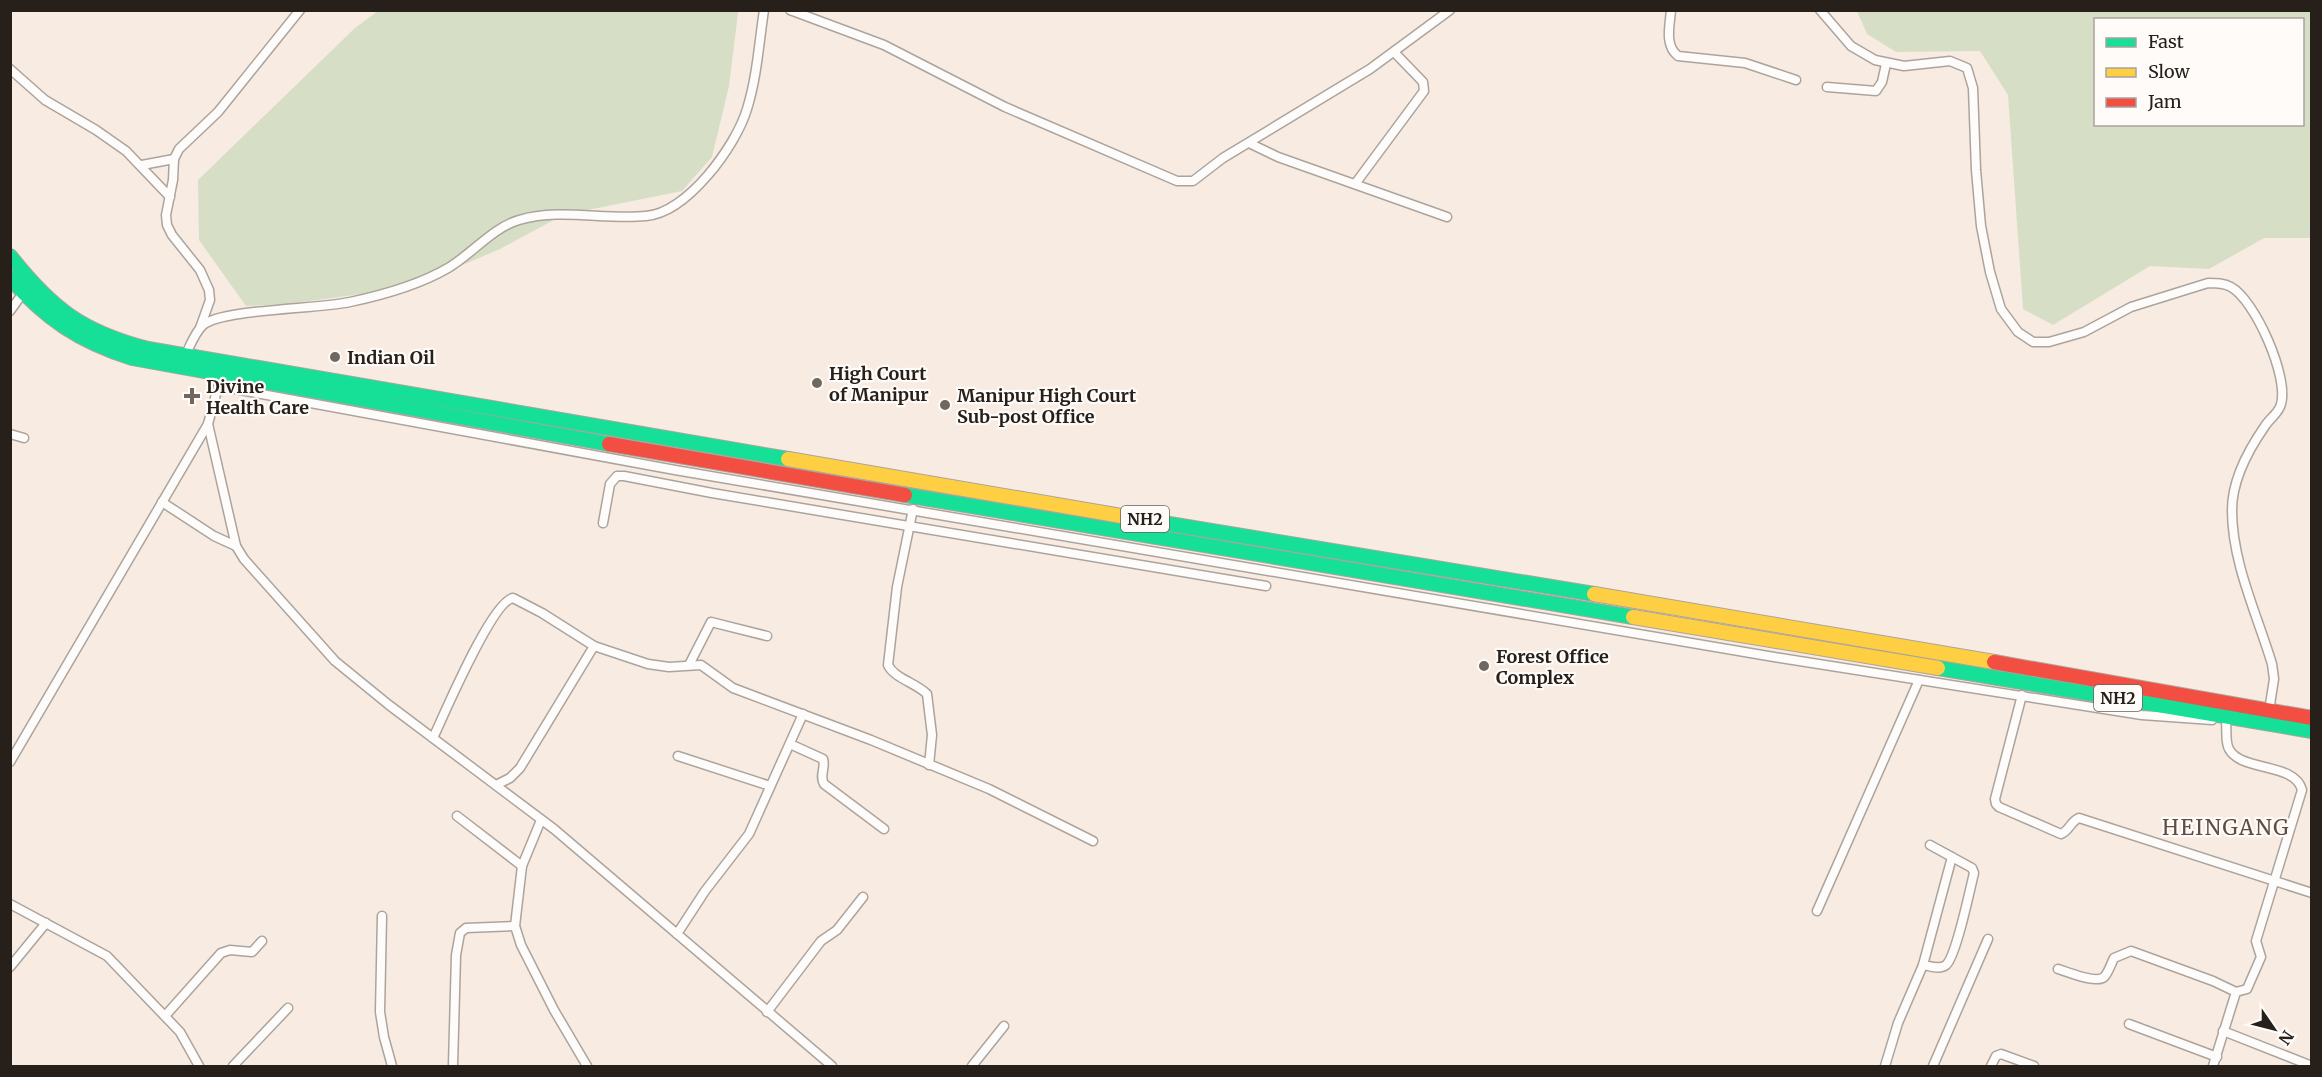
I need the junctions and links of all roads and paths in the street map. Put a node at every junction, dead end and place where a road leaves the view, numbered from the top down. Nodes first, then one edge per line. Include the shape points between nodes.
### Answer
1 (300, 10) edge
2 (764, 10) edge
3 (790, 10) edge
4 (1450, 10) edge
5 (1671, 10) edge
6 (1820, 10) edge
7 (1394, 52) junction
8 (1886, 64) junction
9 (10, 69) edge
10 (1796, 80) dead end
11 (1827, 87) dead end
12 (1249, 142) junction
13 (174, 159) junction
14 (142, 165) junction
15 (1355, 184) junction
16 (170, 197) junction
17 (1447, 217) dead end
18 (10, 256) edge
19 (11, 280) edge
20 (23, 293) junction
21 (10, 311) edge
22 (199, 330) junction
23 (185, 356) junction
24 (221, 374) junction
25 (208, 424) junction
26 (10, 434) edge
27 (24, 438) dead end
28 (162, 502) junction
29 (913, 509) junction
30 (603, 523) dead end
31 (909, 525) junction
32 (236, 546) junction
33 (1266, 586) dead end
34 (767, 636) dead end
35 (594, 646) junction
36 (688, 665) junction
37 (1919, 680) junction
38 (2022, 695) junction
39 (804, 714) junction
40 (2269, 717) junction
41 (2312, 718) edge
42 (2226, 721) junction
43 (2312, 731) edge
44 (433, 738) junction
45 (790, 744) junction
46 (678, 756) dead end
47 (10, 762) edge
48 (929, 765) junction
49 (496, 785) junction
50 (770, 786) junction
51 (457, 816) dead end
52 (541, 820) junction
53 (884, 829) dead end
54 (1093, 841) dead end
55 (1930, 844) dead end
56 (1952, 857) junction
57 (522, 866) junction
58 (2274, 881) junction
59 (2311, 890) edge
60 (863, 897) dead end
61 (10, 904) edge
62 (1816, 911) dead end
63 (382, 916) dead end
64 (46, 923) junction
65 (515, 926) junction
66 (677, 934) junction
67 (1989, 939) dead end
68 (262, 941) dead end
69 (1923, 965) junction
70 (10, 967) edge
71 (2058, 969) dead end
72 (2236, 992) junction
73 (288, 1008) dead end
74 (766, 1012) junction
75 (165, 1016) junction
76 (2129, 1024) dead end
77 (1004, 1026) dead end
78 (2223, 1031) junction
79 (2217, 1057) junction
80 (199, 1066) edge
81 (233, 1066) edge
82 (392, 1066) edge
83 (453, 1066) edge
84 (588, 1066) edge
85 (832, 1066) edge
86 (972, 1066) edge
87 (1885, 1066) edge
88 (1933, 1066) edge
89 (1991, 1066) edge
90 (2034, 1066) edge
91 (2214, 1066) edge
92 (2312, 1066) edge

1 - 13 street via 218,112 179,149
2 - 22 street via 747,110 732,141 702,182 670,208 649,216 541,215 518,220 447,268 403,286 348,303 219,317
3 - 12 street via 884,45 1005,107 1177,181 1193,181
4 - 7 street
5 - 10 street via 1670,42 1678,56 1745,63
6 - 8 street via 1851,46
7 - 12 street
7 - 15 street via 1423,82 1424,91
8 - 11 street via 1876,91
8 - 40 street via 1950,61 1962,64 1970,73 1976,170 1990,272 2001,309 2025,338 2039,343 2084,332 2131,306 2208,283 2231,287 2251,306 2283,382 2280,408 2255,441 2233,496 2233,528 2243,574 2272,664
9 - 14 street via 45,99 96,130
12 - 15 street
13 - 14 street
13 - 16 street
14 - 16 street
15 - 17 street
16 - 22 street via 167,225 200,270 209,290 210,300
18 - 23 highway, NH2 via 39,292 91,331 124,344
19 - 20 highway, NH2
20 - 21 street
20 - 24 highway, NH2 via 46,317 99,348
22 - 23 street
23 - 24 highway, NH2
24 - 25 street
24 - 29 street via 652,465
24 - 40 highway, NH2 via 1753,620
25 - 28 street
25 - 32 street
26 - 27 street
28 - 32 street
28 - 47 street
29 - 31 street
29 - 37 street
30 - 31 street via 613,478 624,476
31 - 33 street
31 - 48 street via 888,665 927,694 932,735
32 - 44 street via 244,560 335,661
34 - 36 street via 711,622
35 - 36 street via 648,664
35 - 44 street via 542,613 508,599 474,652
35 - 49 street via 520,768
36 - 39 street via 701,665 733,688
37 - 38 street
37 - 62 street
38 - 42 street via 2151,716
38 - 58 street via 1995,798 2000,807 2061,834 2079,818
39 - 45 street
39 - 48 street
40 - 41 highway, NH2
40 - 42 street
40 - 43 highway, NH2
42 - 58 street via 2231,753 2295,778 2302,790
44 - 49 street
45 - 50 street
45 - 53 street via 823,759 824,784
46 - 50 street
48 - 54 street via 989,789
49 - 52 street
50 - 66 street via 748,834
51 - 57 street
52 - 57 street
52 - 66 street
55 - 56 street
56 - 69 street
56 - 69 street via 1974,873 1954,950 1948,963 1940,968
57 - 65 street
58 - 59 street
58 - 72 street via 2256,941 2261,957 2247,989
60 - 74 street via 837,930 821,941
61 - 64 street
63 - 82 street via 382,1027
64 - 70 street
64 - 75 street via 108,956
65 - 83 street via 466,928 460,933
65 - 84 street via 554,1010
66 - 74 street
67 - 88 street
68 - 75 street via 252,952 221,953
69 - 87 street via 1900,1017
71 - 72 street via 2101,980 2114,958 2130,951
72 - 78 street
73 - 81 street
74 - 85 street
75 - 80 street via 180,1032
76 - 79 street
77 - 86 street
78 - 79 street
78 - 92 street
79 - 91 street
89 - 90 street via 2001,1054

